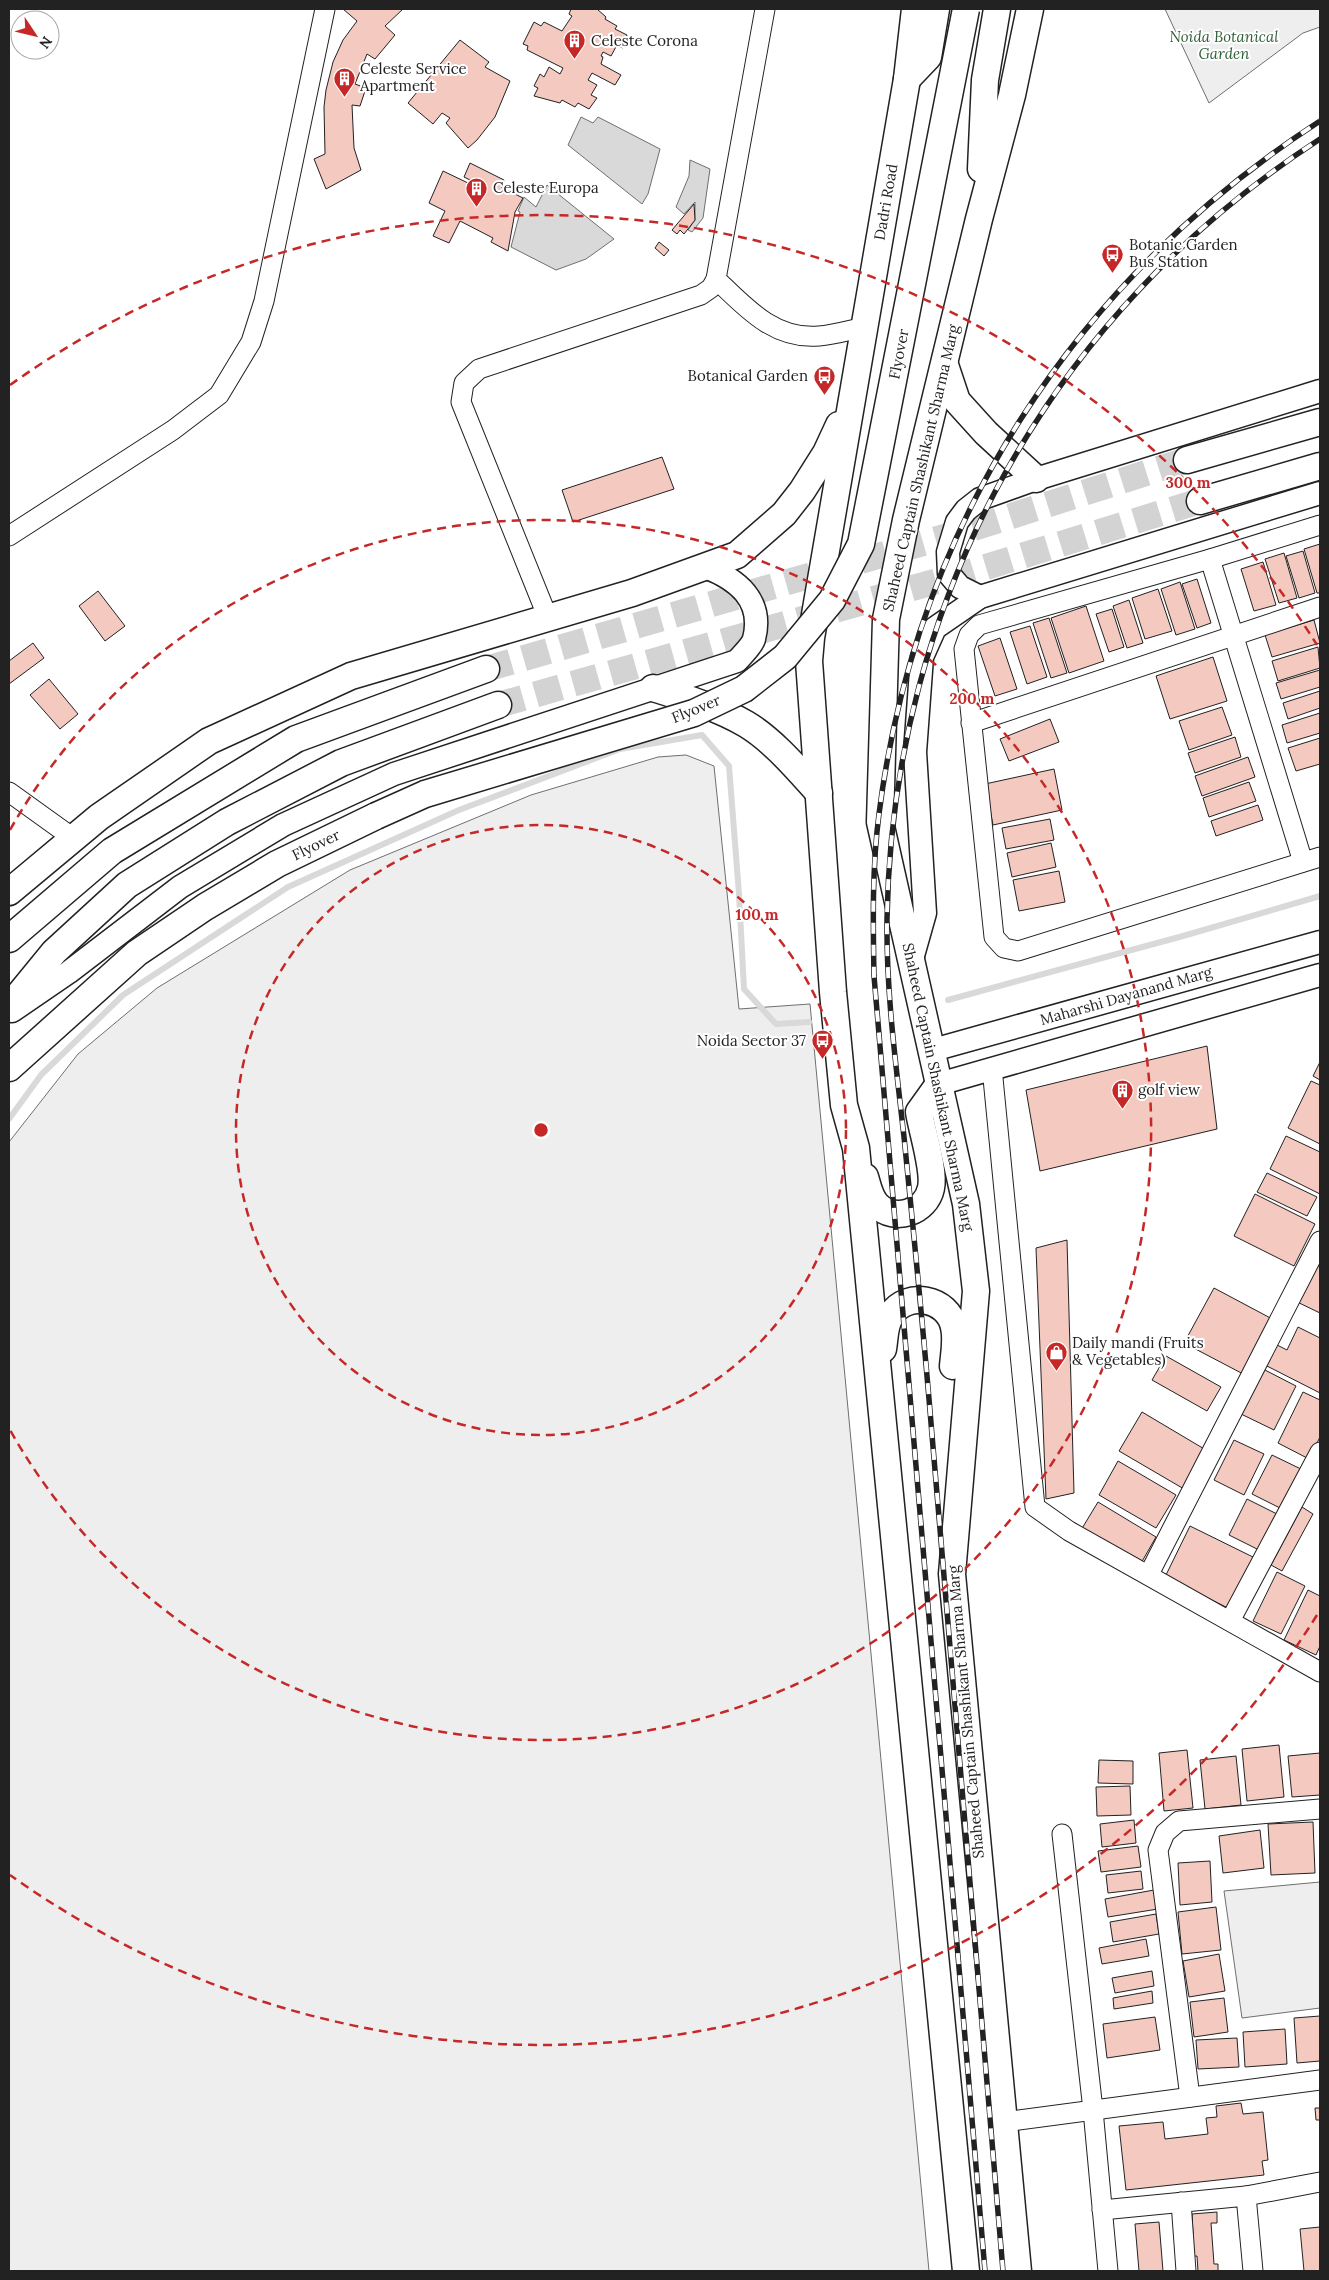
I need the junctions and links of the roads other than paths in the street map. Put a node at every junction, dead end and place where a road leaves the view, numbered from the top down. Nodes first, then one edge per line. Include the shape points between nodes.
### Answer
1 (325, 9) edge
2 (765, 9) edge
3 (915, 9) edge
4 (936, 9) edge
5 (966, 9) edge
6 (996, 9) edge
7 (1030, 9) edge
8 (907, 78) junction
9 (978, 220) junction
10 (716, 279) junction
11 (865, 327) junction
12 (945, 365) junction
13 (1320, 390) edge
14 (852, 395) junction
15 (1320, 422) edge
16 (1187, 460) tunnel mouth
17 (1320, 466) edge
18 (1036, 479) junction
19 (1320, 493) edge
20 (1200, 501) tunnel mouth
21 (1320, 525) edge
22 (9, 536) edge
23 (1210, 559) junction
24 (705, 567) junction
25 (980, 597) junction
26 (1320, 607) edge
27 (548, 618) junction
28 (1233, 635) junction
29 (486, 669) tunnel mouth
30 (653, 688) junction
31 (498, 706) tunnel mouth
32 (971, 723) junction
33 (9, 792) edge
34 (819, 793) junction
35 (73, 838) junction
36 (1312, 860) edge
37 (9, 892) edge
38 (9, 939) edge
39 (1320, 942) edge
40 (912, 959) junction
41 (1320, 975) edge
42 (9, 1007) edge
43 (9, 1013) edge
44 (933, 1050) junction
45 (9, 1068) edge
46 (992, 1068) junction
47 (939, 1084) junction
48 (856, 1148) junction
49 (1320, 1241) edge
50 (880, 1392) junction
51 (1320, 1452) edge
52 (952, 1574) junction
53 (1149, 1574) junction
54 (1230, 1621) junction
55 (1320, 1672) edge
56 (1320, 1809) edge
57 (1062, 1834) dead end
58 (1320, 2080) edge
59 (1190, 2097) junction
60 (1093, 2110) junction
61 (1004, 2122) junction
62 (1320, 2182) edge
63 (1246, 2196) junction
64 (1181, 2202) junction
65 (1102, 2210) junction
66 (966, 2271) edge
67 (1018, 2271) edge
68 (1108, 2271) edge
69 (1186, 2271) edge
70 (1253, 2271) edge

1 - 22 street via 264,301 252,342 219,395 173,430
2 - 10 street
3 - 8 main road, Dadri Road
4 - 8 main road via 928,57
5 - 45 main road, Flyover, bridge via 861,544 832,600 785,657 744,689 694,713 425,794 277,864 137,953
6 - 9 main road via 985,80
7 - 9 main road, Shaheed Captain Shashikant Sharma Marg via 1012,95
8 - 11 main road, Dadri Road
9 - 12 main road, Shaheed Captain Shashikant Sharma Marg
10 - 11 street via 755,316 784,333 819,336
10 - 27 street via 711,288 701,295 479,369 464,383 461,402
11 - 14 main road, Dadri Road
12 - 18 main road via 958,401 986,433
12 - 40 main road, Shaheed Captain Shashikant Sharma Marg via 906,520 886,619 880,822
13 - 18 street
14 - 24 main road via 826,454 784,514 737,555
14 - 34 main road via 811,638 811,694
15 - 16 main road
17 - 20 main road
18 - 25 street via 980,499 957,522 948,552 950,574 960,587
19 - 25 street
21 - 23 street
23 - 28 street
23 - 32 street via 979,625 969,635 964,650
24 - 27 main road
24 - 30 street via 726,575 742,587 755,612 754,640 737,661
25 - 40 street via 935,628 922,657 915,752 925,913
26 - 28 street
27 - 35 main road via 351,676 209,741
28 - 32 street
28 - 36 street
29 - 38 main road via 296,739 112,851
30 - 34 main road via 716,708 748,725 786,757
30 - 43 street via 394,774 283,825 180,887 69,972
31 - 42 main road via 341,763 227,822 127,885 54,952
32 - 36 street via 994,937 1004,948 1018,951
33 - 35 street
34 - 48 main road via 844,1105
35 - 37 main road
39 - 44 street, Maharshi Dayanand Marg
40 - 44 main road, Shaheed Captain Shashikant Sharma Marg
41 - 46 street
44 - 47 main road, Shaheed Captain Shashikant Sharma Marg
46 - 47 street
46 - 53 street via 1035,1507 1069,1531
47 - 48 main road via 918,1112 932,1177 929,1196 923,1204 905,1214 885,1211 877,1205 871,1197
47 - 52 main road, Shaheed Captain Shashikant Sharma Marg via 966,1204 976,1291
48 - 50 main road
49 - 53 street
50 - 52 main road via 886,1325 891,1314 909,1301 921,1300 942,1307 950,1316 955,1338 950,1423
50 - 66 main road
51 - 54 street
52 - 61 main road, Shaheed Captain Shashikant Sharma Marg
53 - 54 street
54 - 55 street
56 - 59 street via 1179,1821 1165,1833 1158,1850
57 - 60 street
58 - 59 street
59 - 60 street
60 - 61 street
60 - 65 street
61 - 67 main road, Shaheed Captain Shashikant Sharma Marg
62 - 63 street
63 - 64 street
63 - 70 street
64 - 65 street
64 - 69 street
65 - 68 street

